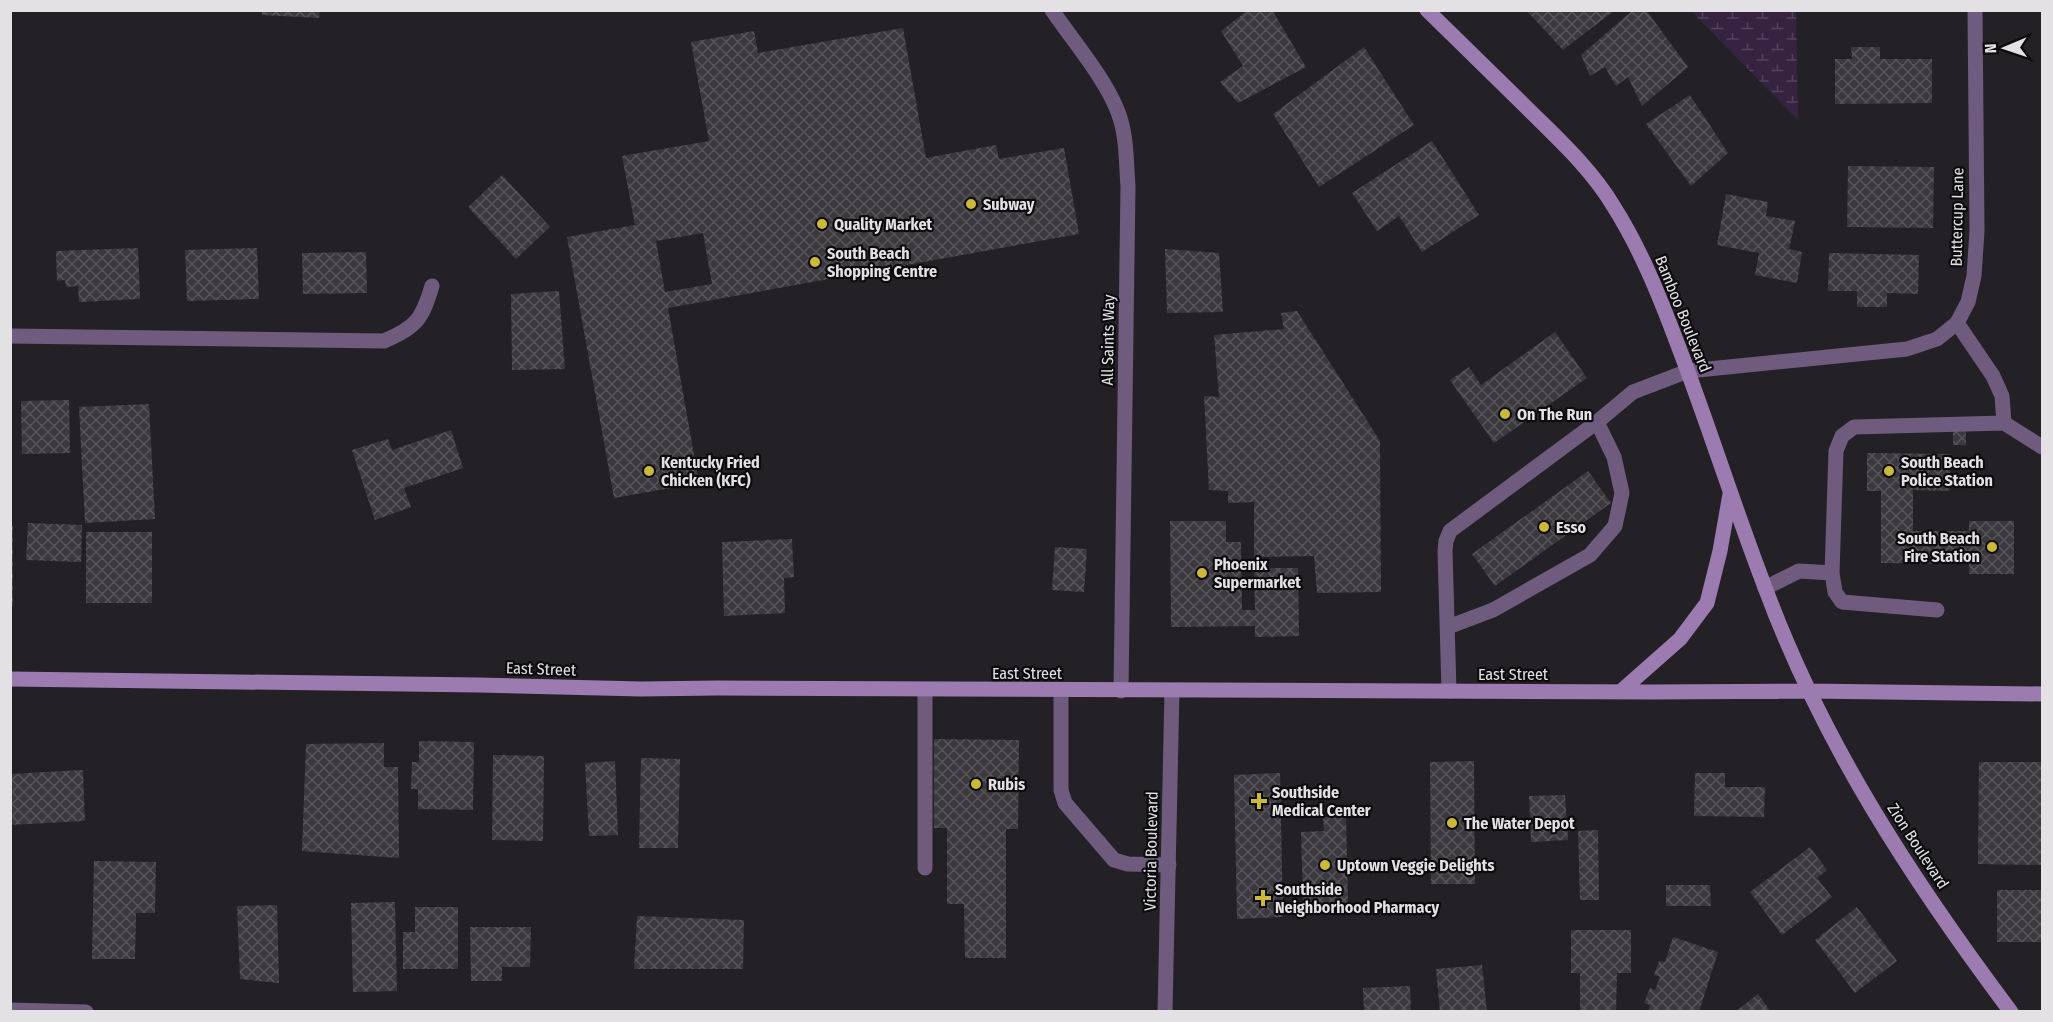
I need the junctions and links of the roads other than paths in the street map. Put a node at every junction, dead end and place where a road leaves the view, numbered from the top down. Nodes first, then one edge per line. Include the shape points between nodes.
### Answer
1 (1052, 10) edge
2 (1428, 10) edge
3 (1975, 10) edge
4 (432, 286) dead end
5 (1957, 322) junction
6 (10, 336) edge
7 (1688, 371) junction
8 (1597, 422) junction
9 (2004, 423) junction
10 (2043, 447) edge
11 (1730, 492) junction
12 (1832, 573) junction
13 (1765, 588) junction
14 (1937, 610) dead end
15 (1448, 627) junction
16 (10, 679) edge
17 (925, 690) junction
18 (1061, 691) junction
19 (1121, 691) junction
20 (1172, 691) junction
21 (1808, 691) junction
22 (1449, 692) junction
23 (1620, 692) junction
24 (2043, 694) edge
25 (1168, 865) junction
26 (925, 868) dead end
27 (10, 1010) edge
28 (86, 1011) edge
29 (1165, 1011) edge
30 (2011, 1011) edge

1 - 19 street, All Saints Way via 1108,91 1124,136 1128,186
2 - 7 main road, Bamboo Boulevard via 1562,142 1602,188 1659,296
3 - 5 street, Buttercup Lane via 1976,256 1968,302
4 - 6 street via 424,313 404,332 384,341
5 - 7 street, Buttercup Lane via 1937,339 1907,349
5 - 9 street via 1994,376 2002,396
7 - 8 street, Buttercup Lane via 1633,392
7 - 11 main road, Bamboo Boulevard
8 - 15 street, Buttercup Lane via 1450,531 1445,551
8 - 15 street via 1614,457 1622,493 1615,526 1590,555 1493,610
9 - 10 street
9 - 12 street via 1854,427 1842,436 1836,451
11 - 13 main road, Bamboo Boulevard
11 - 23 main road via 1707,603 1680,639
12 - 13 street via 1800,572
12 - 14 street via 1835,592 1842,602
13 - 21 main road, Bamboo Boulevard
15 - 22 street, Buttercup Lane
16 - 17 main road, East Street
17 - 18 main road, East Street
17 - 26 street
18 - 19 main road, East Street
18 - 25 street via 1061,790 1065,803 1114,860
19 - 20 main road, East Street
20 - 22 main road, East Street
20 - 25 street, Victoria Boulevard
21 - 23 main road, East Street
21 - 24 main road, East Street
21 - 30 main road, Zion Boulevard via 1893,843
22 - 23 main road, East Street
25 - 29 street, Victoria Boulevard
27 - 28 street

